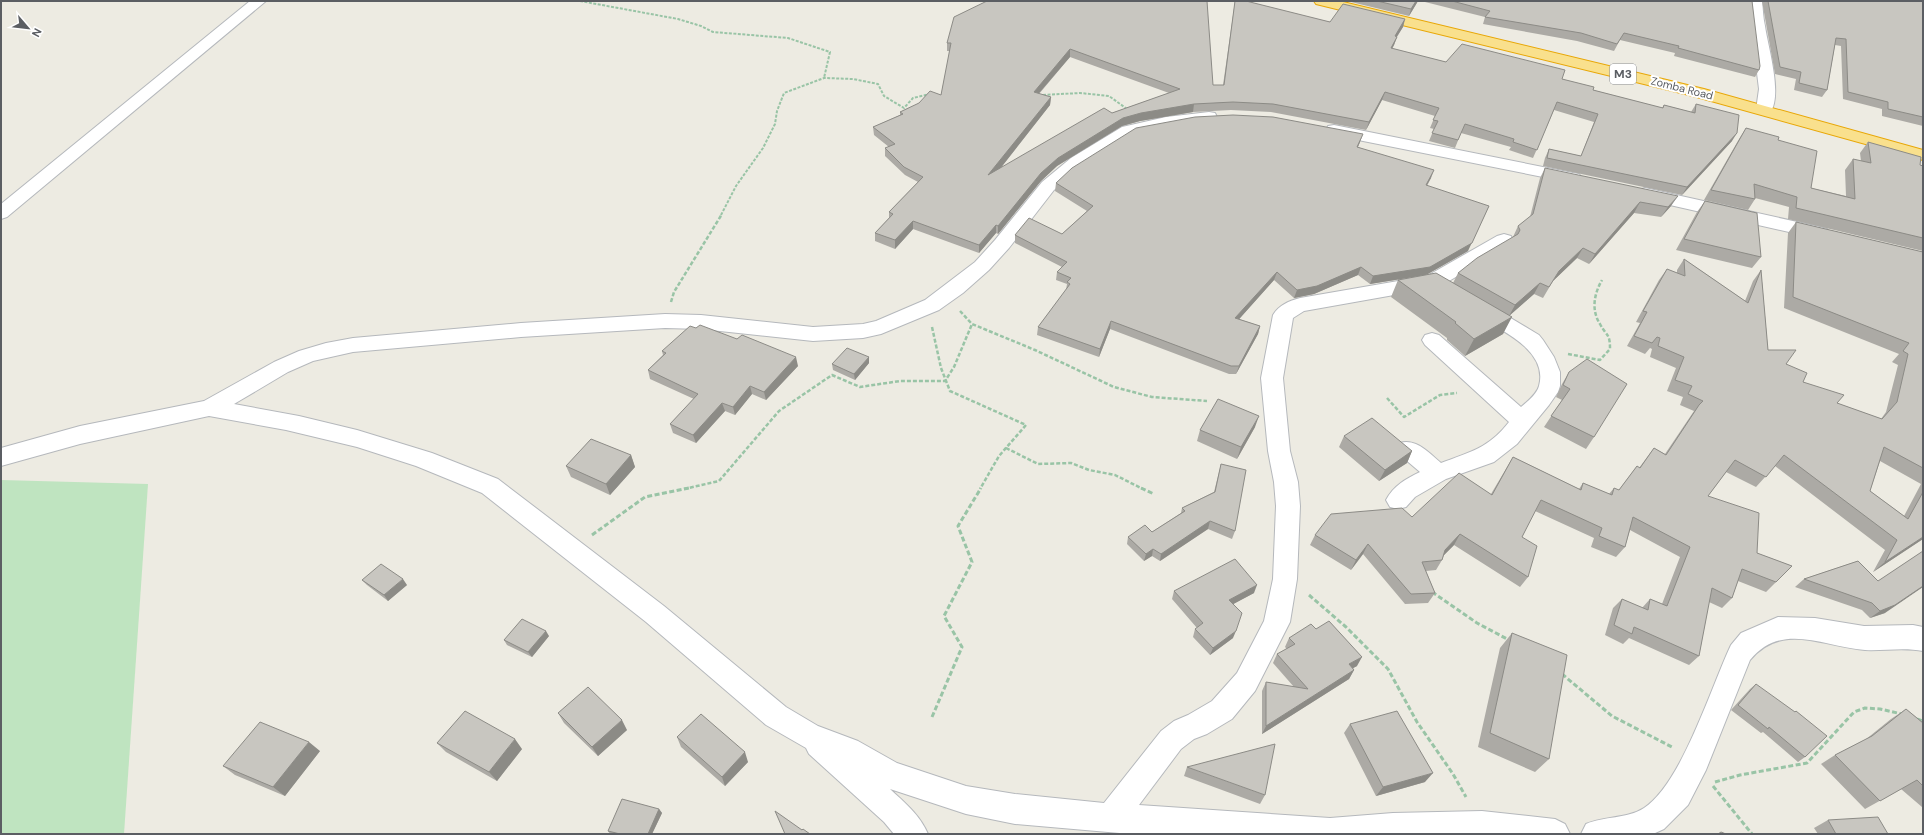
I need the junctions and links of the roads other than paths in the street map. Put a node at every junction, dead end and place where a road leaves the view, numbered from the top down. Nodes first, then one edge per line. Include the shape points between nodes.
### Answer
1 (259, 1) edge
2 (1322, 1) edge
3 (1755, 1) edge
4 (1764, 110) junction
5 (1224, 116) edge
6 (1316, 127) edge
7 (1923, 155) edge
8 (1591, 182) edge
9 (1630, 190) edge
10 (1, 213) edge
11 (1838, 238) edge
12 (1504, 240) edge
13 (1432, 282) junction
14 (1432, 340) dead end
15 (209, 408) junction
16 (1522, 421) junction
17 (1408, 449) edge
18 (1, 457) edge
19 (1438, 473) junction
20 (1398, 500) dead end
21 (1923, 639) edge
22 (808, 735) junction
23 (1111, 818) junction
24 (913, 834) edge
25 (1330, 834) edge
26 (1555, 834) edge
27 (1596, 834) edge

1 - 10 street
2 - 4 highway, Zomba Road / M3
3 - 4 street via 1767,89
4 - 7 highway, Zomba Road / M3
5 - 15 street via 1193,118 1128,131 1064,171 1048,186 982,266 946,296 916,313 881,327 863,331 814,334 709,322 665,321 381,342 326,350 306,356
6 - 8 street
9 - 11 street
12 - 13 street
13 - 16 street via 1537,345 1547,364 1550,386
13 - 23 street via 1300,305 1283,315 1272,378 1288,506 1285,579 1276,622 1246,682 1222,710 1184,730 1171,740
14 - 16 street
15 - 18 street via 80,435
15 - 22 street via 311,426 357,438 459,472 490,486 655,614 776,716
16 - 19 street via 1509,438 1486,456
17 - 19 street
19 - 20 street via 1407,490
21 - 27 street via 1864,638 1815,629 1778,628 1761,634 1750,641 1740,653 1696,760 1678,795 1654,819 1623,831
22 - 23 street via 848,751 890,774 966,800 1015,809
22 - 24 street via 894,812
23 - 25 street
25 - 26 street via 1393,828 1482,826

